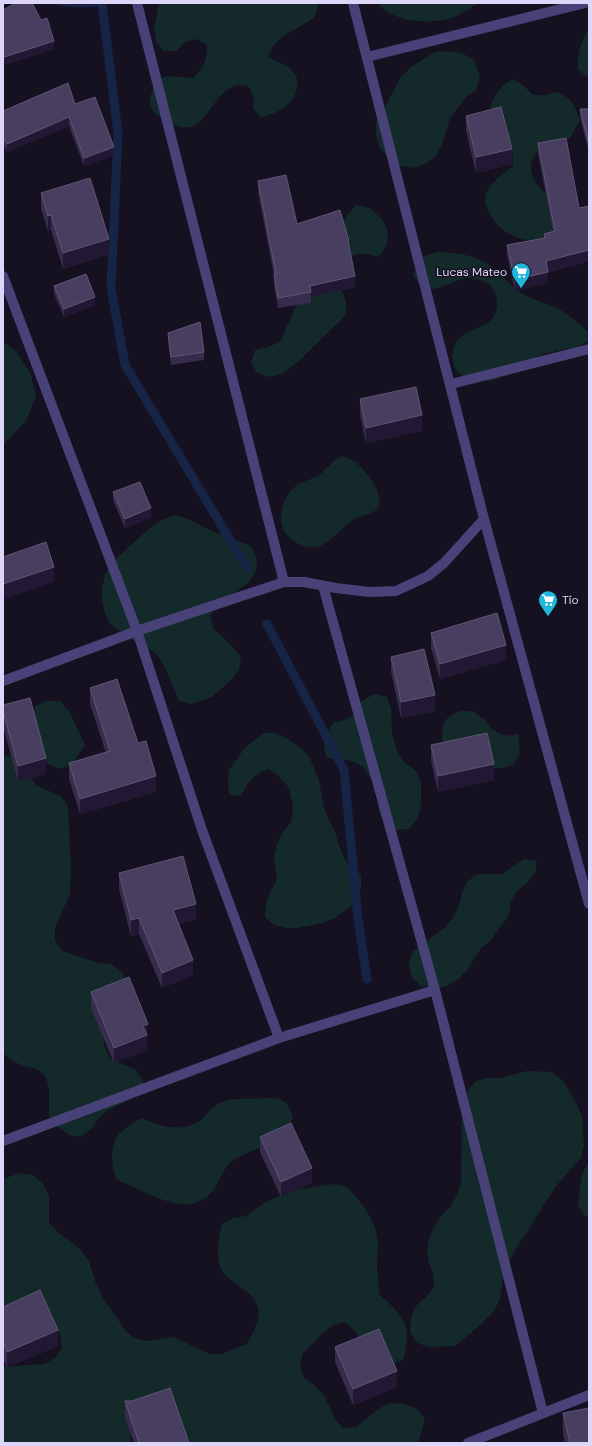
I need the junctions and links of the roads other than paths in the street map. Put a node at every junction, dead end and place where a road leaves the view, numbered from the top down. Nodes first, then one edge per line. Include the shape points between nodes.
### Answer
1 (137, 3) edge
2 (353, 3) edge
3 (586, 3) edge
4 (367, 57) junction
5 (3, 276) edge
6 (589, 349) edge
7 (451, 384) junction
8 (484, 519) junction
9 (284, 582) junction
10 (323, 586) junction
11 (137, 631) junction
12 (3, 681) edge
13 (589, 904) edge
14 (434, 990) junction
15 (279, 1038) junction
16 (3, 1141) edge
17 (589, 1395) edge
18 (543, 1413) junction
19 (468, 1443) edge

1 - 9 street
2 - 4 street
3 - 4 street
4 - 7 street
5 - 11 street
6 - 7 street
7 - 8 street
8 - 10 street via 444,563 428,576 396,591 369,592
8 - 13 street
9 - 10 street via 304,582
9 - 11 street
10 - 14 street
11 - 12 street
11 - 15 street via 202,830
14 - 15 street
14 - 18 street
15 - 16 street
17 - 18 street
18 - 19 street

